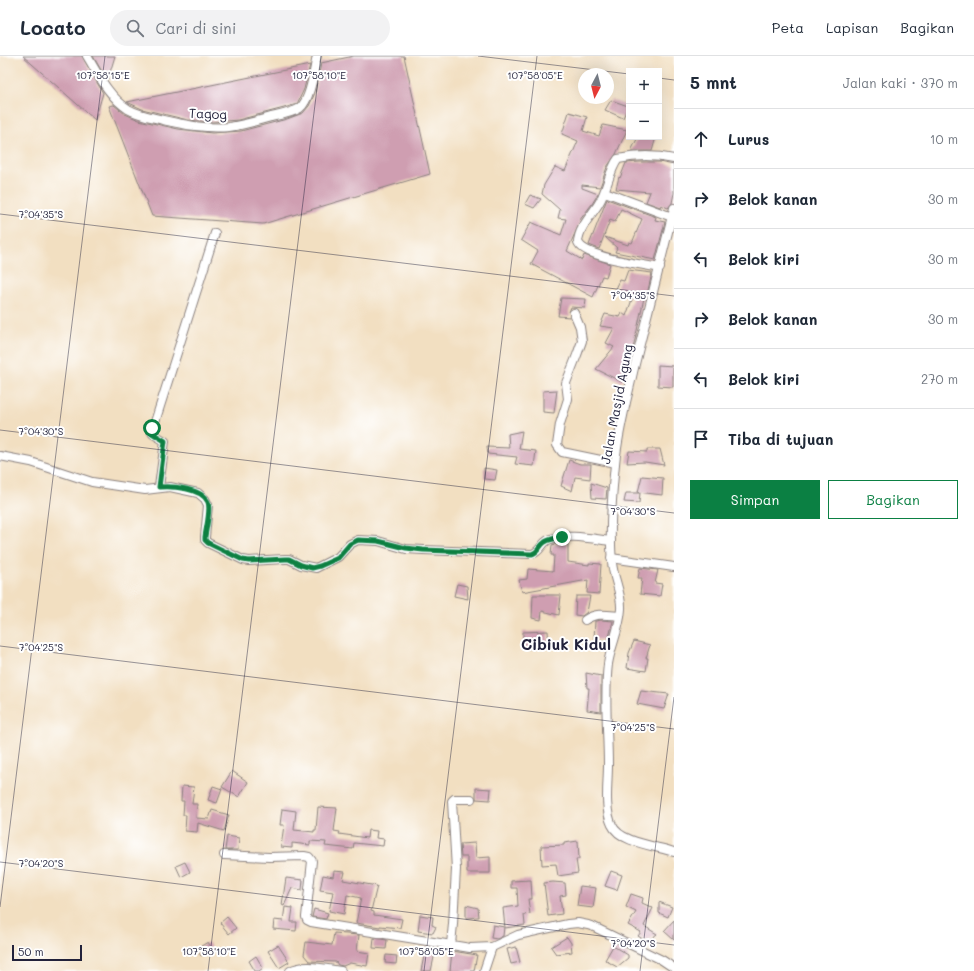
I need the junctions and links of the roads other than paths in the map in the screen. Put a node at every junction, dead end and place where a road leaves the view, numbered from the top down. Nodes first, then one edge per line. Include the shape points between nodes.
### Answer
1 (87, 56) edge
2 (317, 56) edge
3 (674, 159) edge
4 (604, 192) junction
5 (674, 208) edge
6 (672, 217) junction
7 (215, 233) dead end
8 (660, 268) junction
9 (574, 313) dead end
10 (0, 456) edge
11 (615, 463) junction
12 (159, 487) junction
13 (611, 541) junction
14 (612, 558) junction
15 (674, 567) edge
16 (620, 616) junction
17 (585, 620) dead end
18 (471, 798) dead end
19 (674, 852) edge
20 (224, 855) dead end
21 (451, 944) junction
22 (492, 947) junction
23 (674, 968) edge
24 (290, 971) edge
25 (340, 971) edge
26 (484, 971) edge

1 - 2 street, Tagog via 116,99 127,108 141,115 185,125 214,128 257,121 300,107 309,92
3 - 4 street via 660,156 618,159
4 - 6 street
4 - 8 street via 578,238 579,245 597,255
5 - 6 street, Jalan Masjid Agung
6 - 8 street, Jalan Masjid Agung
7 - 12 street via 151,431 165,441
8 - 11 street, Jalan Masjid Agung via 628,393
9 - 11 street via 582,341 566,382 568,399 560,424 557,446 562,452
10 - 12 street via 31,462 92,482 145,490
11 - 13 street, Jalan Masjid Agung
12 - 13 street via 190,490 203,496 208,505 205,540 238,558 249,561 289,559 316,568 338,558 350,544 358,540 378,541 423,550 532,554 545,542 562,537
13 - 14 street, Jalan Masjid Agung
14 - 15 street
14 - 16 street, Jalan Masjid Agung via 621,598
16 - 17 street via 596,615
16 - 19 street, Jalan Masjid Agung via 607,672 608,809 612,825 618,833 637,842
18 - 21 street via 452,801 456,869
20 - 21 street via 309,857 312,861 307,920
21 - 22 street via 470,948
22 - 23 street via 518,935 578,923 594,927
22 - 26 street
24 - 25 street via 309,967

